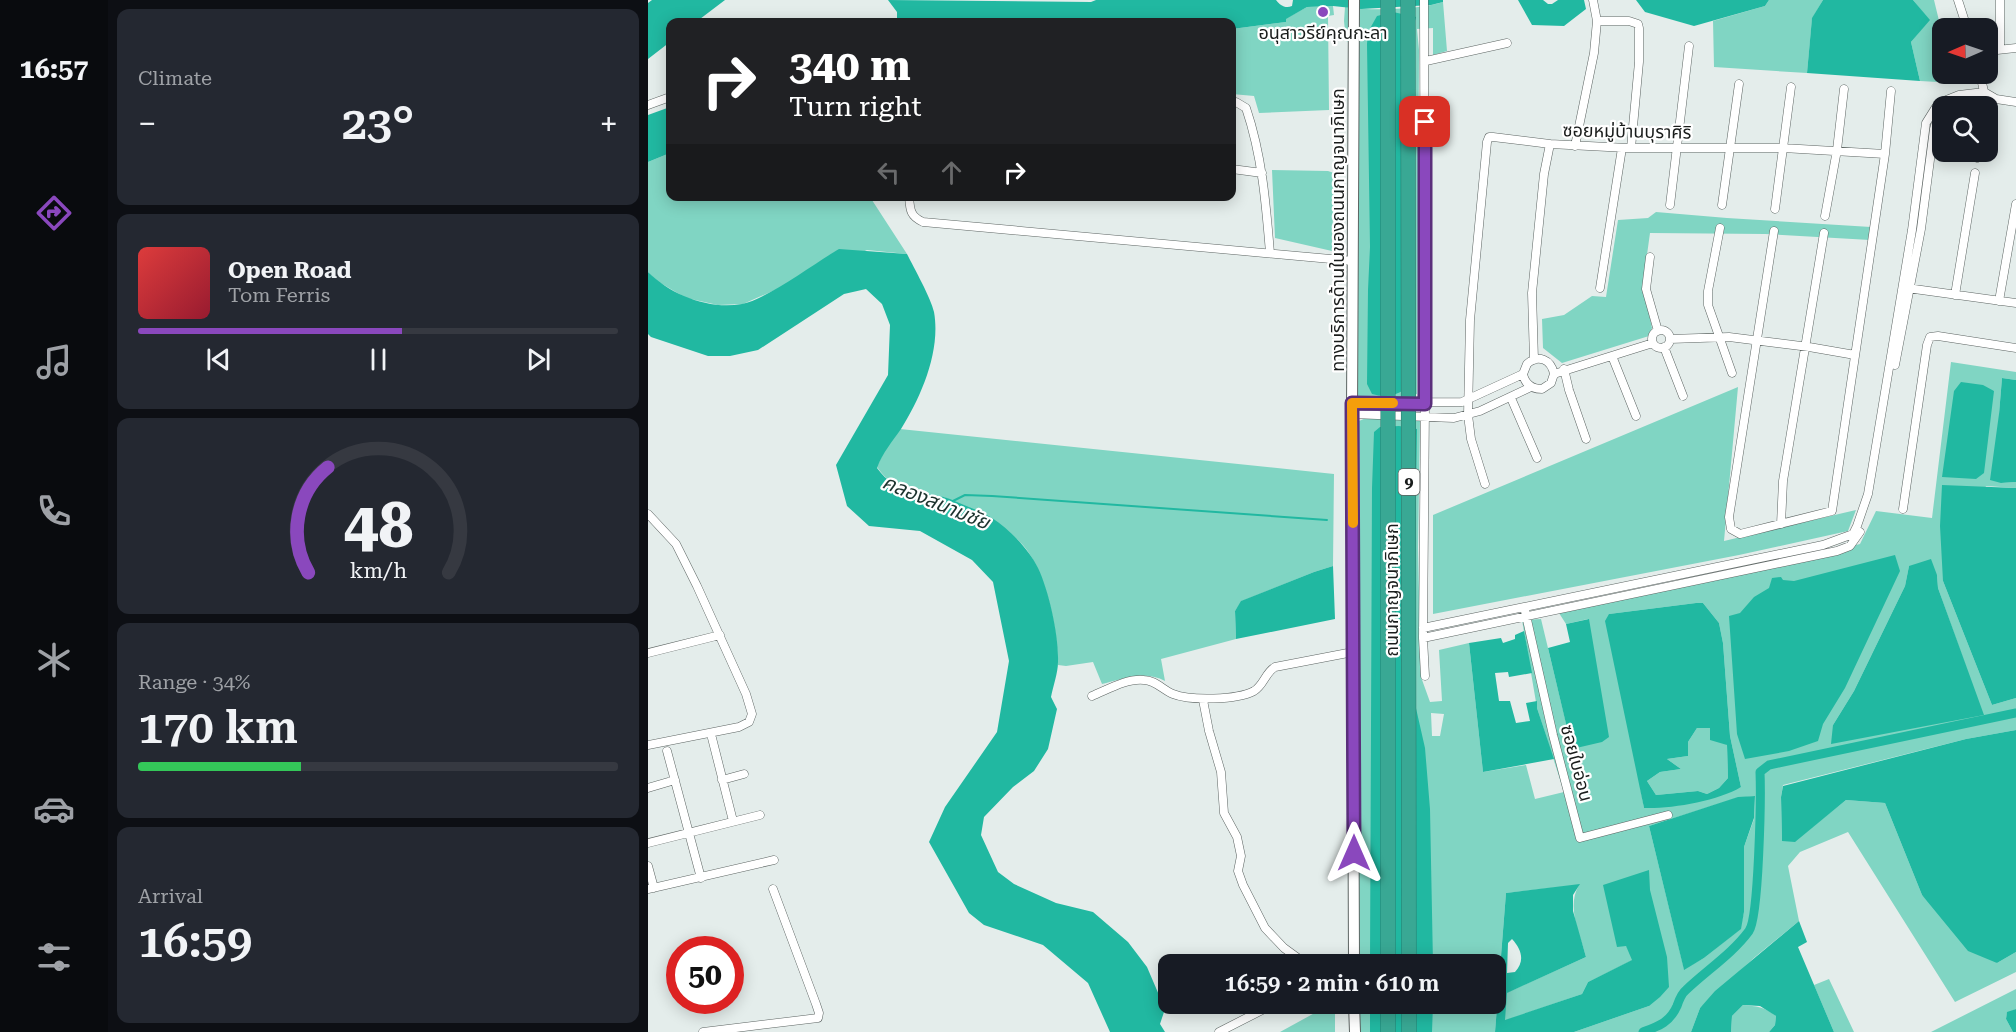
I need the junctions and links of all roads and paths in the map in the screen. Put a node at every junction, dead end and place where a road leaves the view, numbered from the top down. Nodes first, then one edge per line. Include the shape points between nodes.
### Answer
1 (1354, 0) edge
2 (1388, 0) edge
3 (1408, 0) edge
4 (1424, 0) edge
5 (1593, 0) edge
6 (1958, 0) edge
7 (2000, 0) edge
8 (1964, 18) edge
9 (1597, 21) junction
10 (1507, 43) dead end
11 (1689, 46) dead end
12 (2016, 48) edge
13 (2000, 49) joint
14 (1426, 61) junction
15 (1739, 84) dead end
16 (1982, 84) edge
17 (1791, 87) dead end
18 (1844, 89) dead end
19 (1891, 91) dead end
20 (1984, 92) junction
21 (1984, 96) edge
22 (1991, 96) edge
23 (666, 98) edge
24 (1998, 99) edge
25 (1236, 102) edge
26 (2016, 102) edge
27 (648, 105) edge
28 (1932, 125) edge
29 (1930, 128) junction
30 (1550, 144) junction
31 (1575, 146) junction
32 (1677, 147) junction
33 (1730, 147) junction
34 (1627, 148) junction
35 (1783, 148) junction
36 (1838, 150) junction
37 (1885, 154) junction
38 (1236, 170) edge
39 (1262, 173) junction
40 (1975, 173) dead end
41 (909, 201) edge
42 (2016, 204) edge
43 (1722, 205) dead end
44 (1670, 206) dead end
45 (1775, 209) dead end
46 (1825, 216) dead end
47 (1720, 228) dead end
48 (1774, 231) dead end
49 (1824, 233) dead end
50 (1270, 253) junction
51 (1650, 257) dead end
52 (1353, 261) junction
53 (1600, 288) dead end
54 (1906, 288) junction
55 (1955, 295) junction
56 (1999, 301) junction
57 (2016, 303) edge
58 (1658, 331) junction
59 (1719, 337) junction
60 (1670, 339) junction
61 (1755, 340) junction
62 (1653, 343) junction
63 (1804, 346) junction
64 (1664, 347) junction
65 (2016, 348) edge
66 (1855, 355) junction
67 (1612, 356) junction
68 (1534, 360) junction
69 (1564, 369) junction
70 (1732, 373) dead end
71 (1523, 374) junction
72 (1554, 374) junction
73 (1531, 387) junction
74 (1683, 396) dead end
75 (1511, 398) junction
76 (1469, 400) junction
77 (1425, 404) junction
78 (1352, 408) junction
79 (1468, 415) junction
80 (1425, 416) junction
81 (1636, 416) dead end
82 (1586, 439) dead end
83 (1537, 458) dead end
84 (1485, 484) dead end
85 (1903, 509) dead end
86 (648, 514) edge
87 (1780, 524) junction
88 (1638, 583) junction
89 (1640, 592) junction
90 (1525, 611) junction
91 (1423, 628) junction
92 (720, 635) junction
93 (1423, 638) junction
94 (1353, 652) junction
95 (648, 653) edge
96 (1425, 676) dead end
97 (1092, 696) dead end
98 (1203, 700) junction
99 (712, 738) dead end
100 (648, 745) edge
101 (667, 751) dead end
102 (744, 774) dead end
103 (675, 780) junction
104 (723, 780) junction
105 (648, 788) edge
106 (760, 815) dead end
107 (1668, 815) dead end
108 (733, 821) junction
109 (688, 832) junction
110 (648, 843) edge
111 (774, 860) dead end
112 (648, 866) edge
113 (700, 878) junction
114 (651, 889) edge
115 (774, 889) dead end
116 (1292, 954) edge
117 (1354, 954) edge
118 (1388, 954) edge
119 (1409, 954) edge
120 (1254, 1014) edge
121 (1354, 1014) edge
122 (1388, 1014) edge
123 (1409, 1014) edge
124 (703, 1032) edge
125 (1219, 1032) edge
126 (1354, 1032) edge
127 (1388, 1032) edge
128 (1409, 1032) edge

1 - 52 main road, ทางบริการด้านในของถนนกาญจนาภิเษก
2 - 118 highway, ถนนกาญจนาภิเษก / 9, bridge
3 - 119 highway, ถนนกาญจนาภิเษก / 9, bridge
4 - 14 street
5 - 9 street
6 - 8 street
7 - 13 street
9 - 31 street
9 - 34 street via 1629,21 1639,28
10 - 14 street
11 - 32 street
12 - 13 street
14 - 77 street
15 - 33 street
16 - 20 street
17 - 35 street
18 - 36 street
19 - 37 street
20 - 21 street
20 - 22 street
20 - 29 street via 1944,101 1928,118
23 - 27 street
24 - 26 street
25 - 39 street via 1246,108
28 - 29 street
29 - 54 street
30 - 31 street, ซอยหมู่บ้านบุราศิริ
30 - 68 street, ซอยหมู่บ้านบุราศิริ via 1532,293
30 - 76 street via 1493,136 1487,142 1470,320
31 - 34 street, ซอยหมู่บ้านบุราศิริ
32 - 33 street, ซอยหมู่บ้านบุราศิริ
32 - 34 street, ซอยหมู่บ้านบุราศิริ
32 - 44 street
33 - 35 street, ซอยหมู่บ้านบุราศิริ
33 - 43 street
34 - 53 street
35 - 36 street, ซอยหมู่บ้านบุราศิริ
35 - 45 street
36 - 37 street, ซอยหมู่บ้านบุราศิริ
36 - 46 street
37 - 66 street
38 - 39 street
39 - 50 street
40 - 55 street
41 - 50 street via 914,218 923,222
42 - 56 street
47 - 59 street via 1708,291 1708,305
48 - 61 street
49 - 63 street
50 - 52 street
51 - 58 street via 1646,289
52 - 78 main road, ทางบริการด้านในของถนนกาญจนาภิเษก
54 - 55 street
54 - 88 street via 1868,494 1853,534 1823,545
54 - 89 street via 1869,506 1861,530 1850,546
55 - 56 street
56 - 57 street
58 - 60 street via 1664,331
58 - 62 street
59 - 60 street
59 - 61 street
59 - 70 street
60 - 64 street
61 - 63 street
61 - 87 street via 1728,525 1740,534
62 - 64 street
62 - 67 street
63 - 66 street
63 - 87 street
64 - 74 street
65 - 85 street via 1938,336 1929,339
66 - 87 street via 1832,511
67 - 69 street
67 - 81 street
68 - 71 street via 1527,364
68 - 72 street via 1546,360
69 - 72 street
69 - 82 street
71 - 73 street
71 - 76 street
72 - 73 street via 1547,387
73 - 75 street
75 - 79 street
75 - 83 street
76 - 77 street
76 - 79 street
77 - 78 street
77 - 80 street
78 - 80 street
78 - 94 main road, ทางบริการด้านในของถนนกาญจนาภิเษก
79 - 80 street
79 - 84 street
80 - 91 street
86 - 92 street via 676,544
88 - 89 street
88 - 90 street
89 - 90 street
90 - 91 street
90 - 93 street
90 - 107 street, ซอยใบอ่อน via 1580,838
91 - 93 street
92 - 95 street
92 - 100 street via 746,694 752,718 739,727
93 - 96 street
94 - 98 street via 1281,665 1269,671 1254,691
94 - 117 main road, ทางบริการด้านในของถนนกาญจนาภิเษก
97 - 98 street via 1142,679 1171,694
98 - 116 street via 1221,772 1224,813 1237,837 1241,856 1238,871 1265,928
99 - 104 street
101 - 103 street
102 - 104 street
103 - 105 street
103 - 109 street
104 - 108 street
106 - 108 street
108 - 109 street
109 - 110 street
109 - 113 street
111 - 113 street
112 - 114 street
113 - 114 street
115 - 124 street via 818,1018
120 - 125 street
121 - 126 main road
122 - 127 highway
123 - 128 highway

